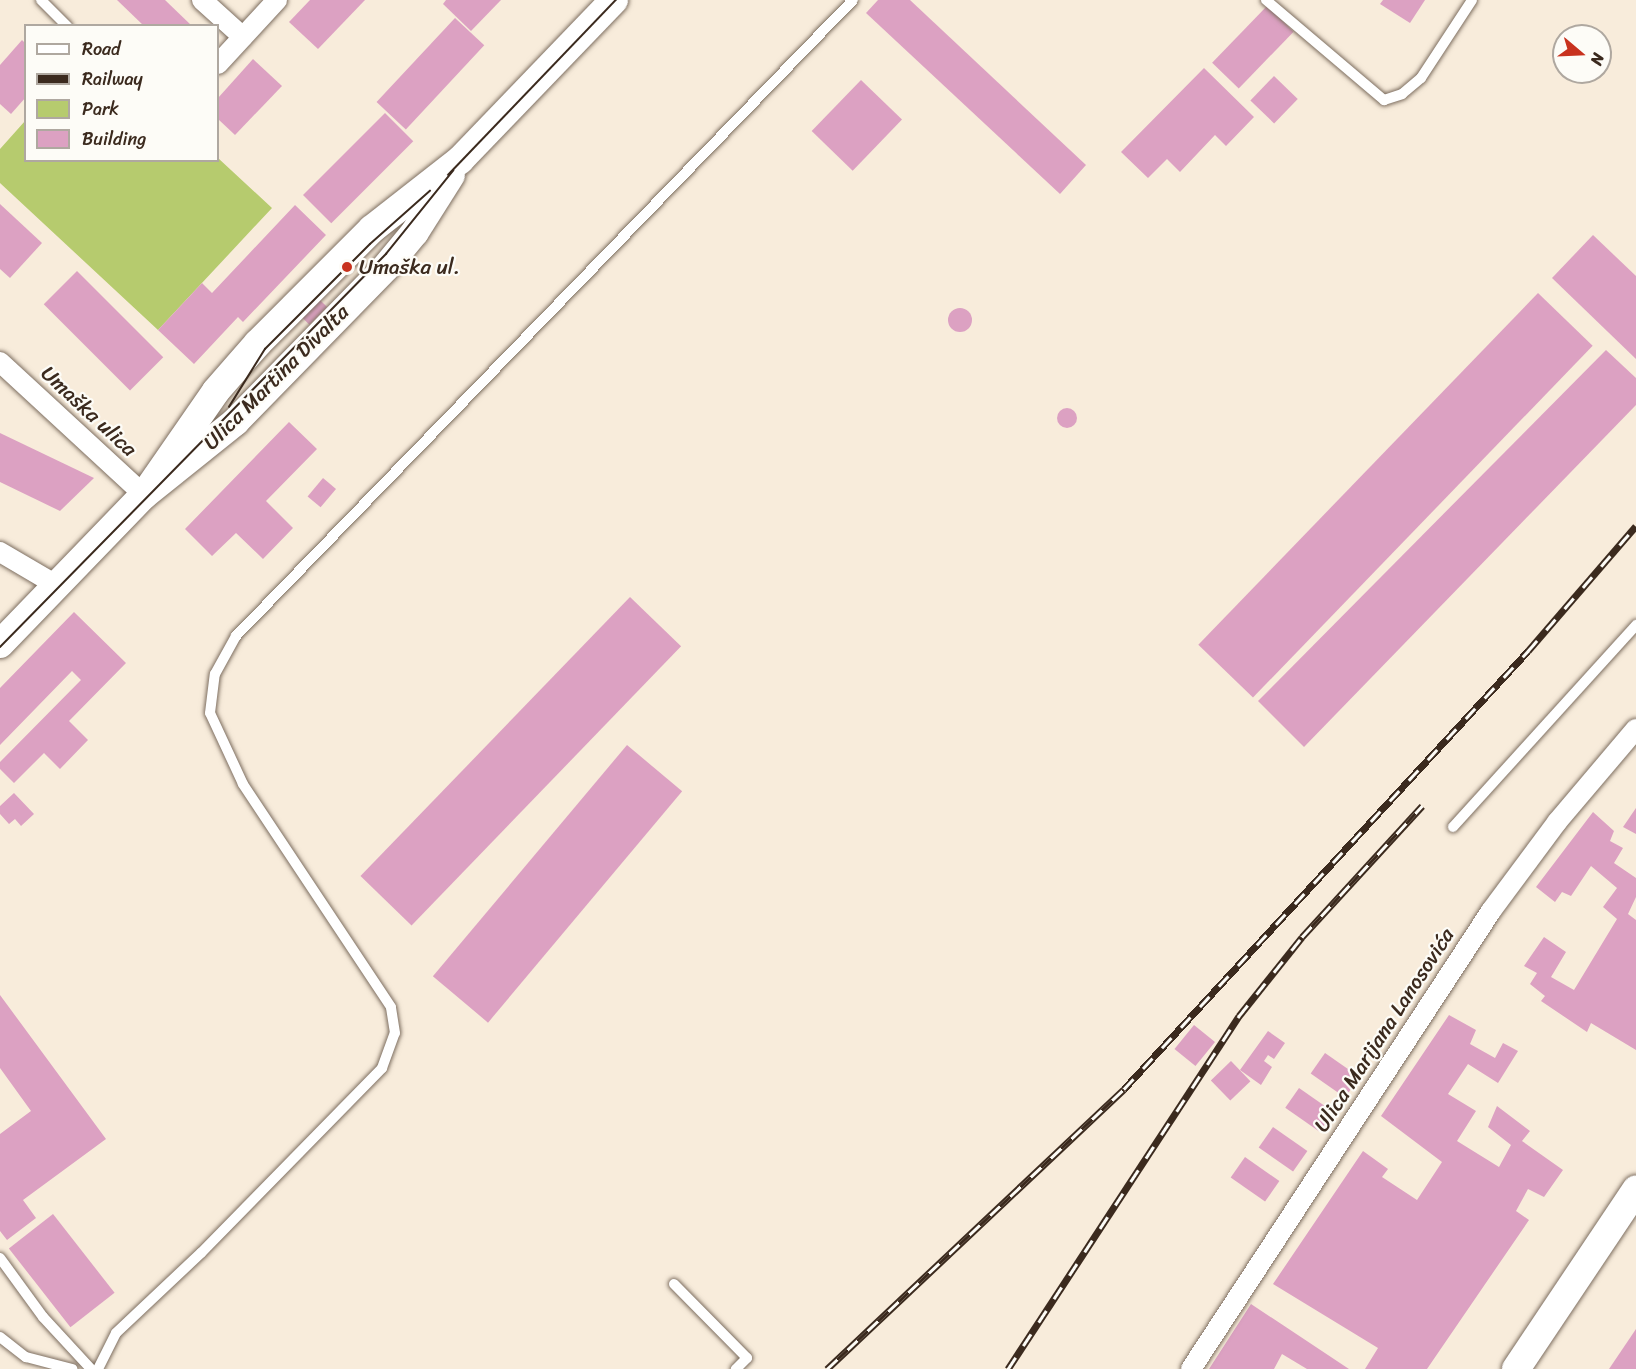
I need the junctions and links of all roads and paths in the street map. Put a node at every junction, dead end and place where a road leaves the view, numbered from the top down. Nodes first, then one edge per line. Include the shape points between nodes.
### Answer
1 (41, 0) edge
2 (202, 0) edge
3 (277, 0) edge
4 (614, 0) edge
5 (853, 0) edge
6 (1266, 0) edge
7 (1472, 0) edge
8 (65, 24) edge
9 (243, 37) junction
10 (219, 63) edge
11 (460, 160) junction
12 (0, 362) edge
13 (144, 495) junction
14 (0, 552) edge
15 (56, 585) junction
16 (1636, 625) edge
17 (0, 644) edge
18 (1636, 729) edge
19 (1453, 827) dead end
20 (1636, 1190) edge
21 (0, 1258) edge
22 (675, 1284) dead end
23 (0, 1337) edge
24 (72, 1369) edge
25 (91, 1369) edge
26 (98, 1369) edge
27 (736, 1369) edge
28 (1191, 1369) edge
29 (1516, 1369) edge

1 - 8 lane
2 - 9 street
3 - 9 street
4 - 11 street, Ulica Martina Divalta
5 - 26 lane via 236,636 214,674 210,713 243,784 391,1007 395,1033 382,1068 201,1254 116,1333
6 - 7 lane via 1384,100 1402,94 1421,78
9 - 10 street
11 - 13 street, Ulica Martina Divalta via 372,229 251,351 199,414
11 - 13 street, Ulica Martina Divalta via 415,232 386,267 235,422
12 - 13 street, Umaška ulica
13 - 15 street, Ulica Martina Divalta
14 - 15 street
15 - 17 street, Ulica Martina Divalta
16 - 19 lane
18 - 28 street, Ulica Marijana Lanosovića via 1557,822 1491,911
20 - 29 street
21 - 25 lane via 49,1324
22 - 27 lane via 747,1358
23 - 24 lane via 26,1357

